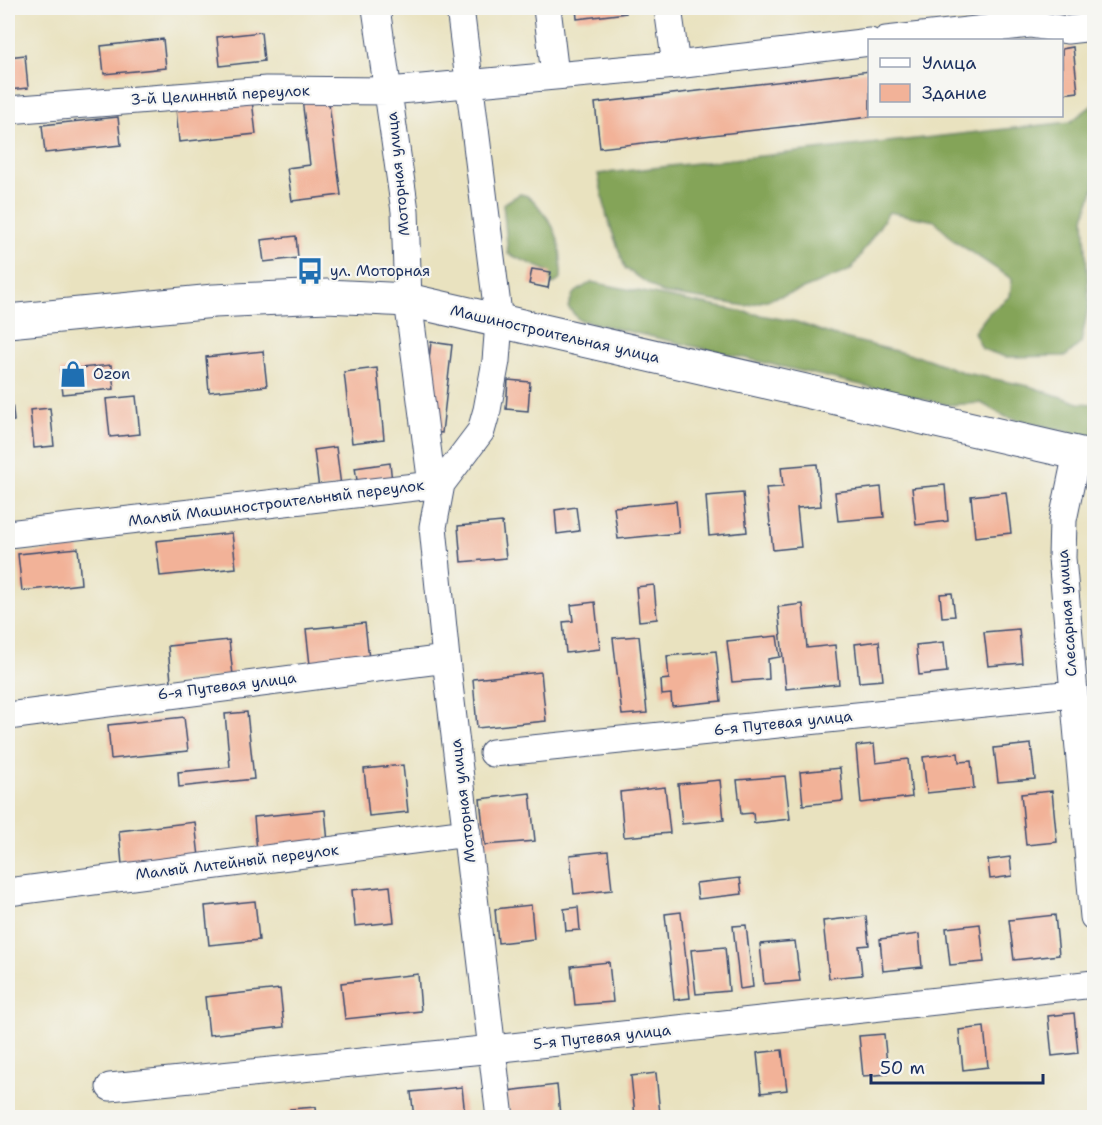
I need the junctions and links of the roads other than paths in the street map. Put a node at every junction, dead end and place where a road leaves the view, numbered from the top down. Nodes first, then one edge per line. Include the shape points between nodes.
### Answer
1 (376, 8) edge
2 (460, 8) edge
3 (547, 8) edge
4 (668, 8) edge
5 (1029, 16) edge
6 (1095, 27) edge
7 (892, 39) edge
8 (868, 42) edge
9 (676, 65) junction
10 (555, 75) junction
11 (468, 82) junction
12 (389, 91) junction
13 (8, 110) edge
14 (408, 300) junction
15 (8, 321) edge
16 (499, 322) junction
17 (1086, 455) edge
18 (436, 485) junction
19 (8, 534) edge
20 (446, 659) junction
21 (1073, 694) junction
22 (8, 716) edge
23 (492, 753) dead end
24 (467, 832) junction
25 (8, 892) edge
26 (1095, 917) edge
27 (1095, 984) edge
28 (493, 1049) junction
29 (110, 1087) dead end
30 (500, 1118) edge

1 - 12 street, Моторная улица
2 - 11 street
3 - 10 street
4 - 9 street
5 - 6 street via 1066,30
5 - 7 street
8 - 9 street, 3-й Целинный переулок
9 - 10 street, 3-й Целинный переулок
10 - 11 street, 3-й Целинный переулок
11 - 12 street, 3-й Целинный переулок
11 - 16 street
12 - 13 street, 3-й Целинный переулок via 266,90
12 - 14 street, Моторная улица via 405,211
14 - 15 main road, Машиностроительная улица via 327,296 236,300
14 - 16 main road, Машиностроительная улица
14 - 18 street, Моторная улица
16 - 17 main road, Машиностроительная улица
16 - 18 street, Малый Машиностроительный переулок via 496,361 481,431
17 - 21 street, Слесарная улица via 1062,520
18 - 19 street, Малый Машиностроительный переулок
18 - 20 street, Моторная улица via 433,527
20 - 22 street, 6-я Путевая улица
20 - 24 street, Моторная улица
21 - 23 street, 6-я Путевая улица
21 - 26 street, Слесарная улица
24 - 25 street, Малый Литейный переулок
24 - 28 street, Моторная улица
27 - 28 street, 5-я Путевая улица
28 - 29 street, 5-я Путевая улица
28 - 30 street, Моторная улица

